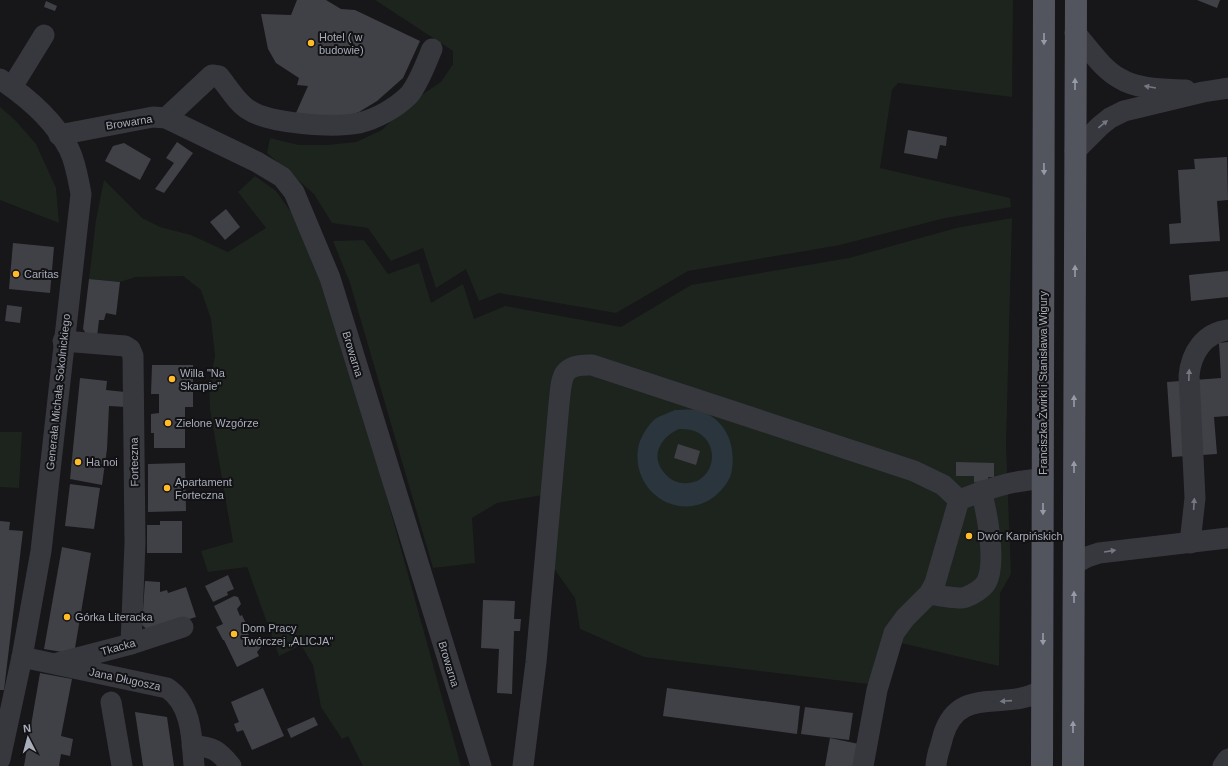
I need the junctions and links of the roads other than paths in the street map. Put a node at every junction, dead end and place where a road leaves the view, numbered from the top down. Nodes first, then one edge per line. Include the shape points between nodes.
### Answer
1 (1044, 0) edge
2 (1076, 0) edge
3 (1076, 33) junction
4 (44, 35) dead end
5 (432, 49) dead end
6 (6, 82) edge
7 (1228, 88) edge
8 (1203, 92) junction
9 (166, 118) junction
10 (59, 134) junction
11 (1075, 151) junction
12 (1228, 330) edge
13 (63, 341) junction
14 (1043, 479) junction
15 (981, 491) junction
16 (959, 500) junction
17 (1228, 538) edge
18 (1190, 543) junction
19 (1074, 564) junction
20 (929, 594) junction
21 (182, 627) dead end
22 (130, 644) junction
23 (22, 658) junction
24 (53, 664) junction
25 (1042, 690) junction
26 (111, 702) dead end
27 (2, 733) edge
28 (193, 756) edge
29 (0, 759) edge
30 (1228, 759) edge
31 (122, 766) edge
32 (231, 766) edge
33 (481, 766) edge
34 (522, 766) edge
35 (863, 766) edge
36 (936, 766) edge
37 (1042, 766) edge
38 (1073, 766) edge
39 (1222, 766) edge

1 -> 14 main road, Franciszka Żwirki i Stanisława Wigury
2 - 3 main road
8 -> 3 street via 1156,88 1120,79 1103,65
11 -> 3 main road
4 - 6 street
5 - 9 street via 409,94 382,114 359,123 330,125 286,122 258,115 247,109 219,76 212,75
6 - 10 street, Generała Michała Sokolnickiego via 38,109
7 - 8 street
11 -> 8 street via 1100,126 1119,114
9 - 10 street, Browarna via 153,117
9 - 33 street, Browarna via 257,162 282,177 294,192 330,278
10 - 13 street, Generała Michała Sokolnickiego via 74,163 81,194
19 -> 11 main road
18 -> 12 street via 1195,498 1190,364 1196,350 1206,338
13 - 22 street, Forteczna via 125,346 130,349 133,356 135,543
13 - 23 street, Generała Michała Sokolnickiego via 41,551
14 - 15 street via 1021,480
14 -> 25 main road, Franciszka Żwirki i Stanisława Wigury
15 - 16 street
15 - 20 street via 989,520 990,568 986,583 964,598
16 - 20 street via 941,564
16 - 34 street via 943,485 914,471 592,365 577,364 567,369 561,381 536,662
17 - 18 street
19 -> 18 street via 1087,556 1099,553
38 -> 19 main road
20 - 35 street via 894,633 877,690
21 - 22 street, Tkacka
22 - 24 street, Tkacka
23 - 24 street, Jana Długosza
23 - 27 street, Generała Michała Sokolnickiego
24 - 28 street, Jana Długosza via 167,688 176,694 183,704
25 -> 36 street via 1017,700 969,704 956,712 946,729
25 - 37 main road, Franciszka Żwirki i Stanisława Wigury
26 - 31 street
27 - 29 street, Generała Michała Sokolnickiego
28 - 32 street via 212,748 223,755
30 - 39 street

